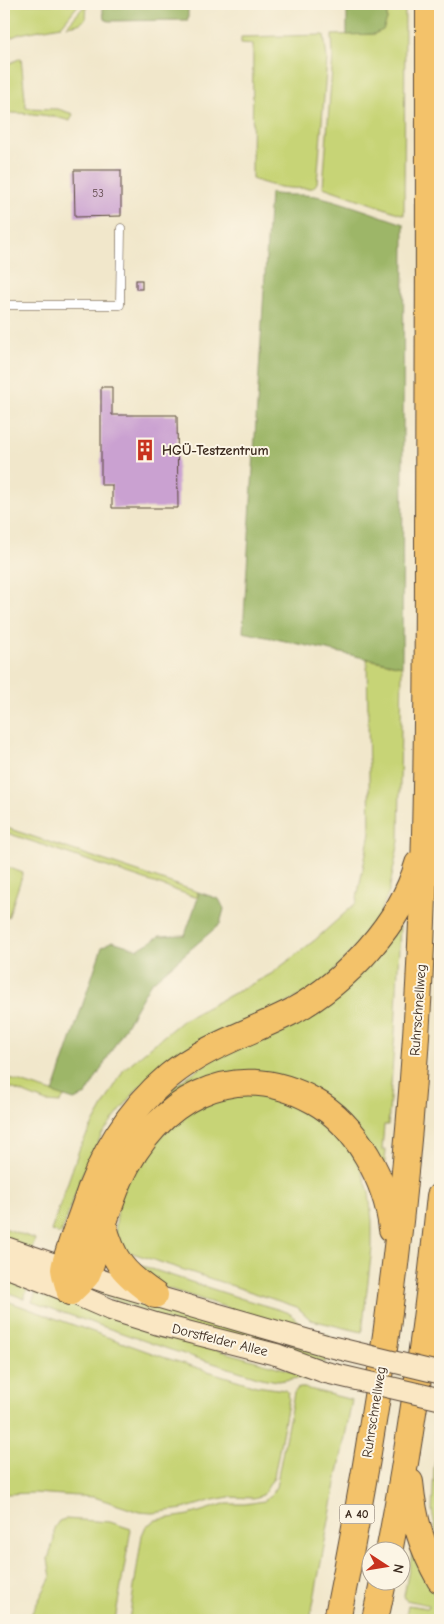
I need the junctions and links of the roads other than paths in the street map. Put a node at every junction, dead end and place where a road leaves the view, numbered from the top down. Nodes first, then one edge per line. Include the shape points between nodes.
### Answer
1 (429, 4) edge
2 (121, 228) dead end
3 (4, 305) edge
4 (426, 817) junction
5 (440, 1196) edge
6 (103, 1223) junction
7 (4, 1247) edge
8 (4, 1266) edge
9 (394, 1269) junction
10 (73, 1278) junction
11 (155, 1295) junction
12 (440, 1373) edge
13 (440, 1399) edge
14 (410, 1433) junction
15 (391, 1542) edge
16 (440, 1580) edge
17 (381, 1592) edge
18 (337, 1620) edge
19 (376, 1620) edge

1 - 4 highway, Ruhrschnellweg / A 40
2 - 3 lane via 120,305
4 - 9 highway, Ruhrschnellweg / A 40 via 413,1082
4 - 10 highway via 421,855 406,894 372,944 347,972 292,1011 193,1058 146,1097 109,1149 90,1189
5 - 14 highway, A 40
6 - 9 highway via 133,1156 146,1135 166,1115 191,1097 211,1089 246,1083 266,1084 284,1087 326,1107 357,1140 377,1177 389,1210
6 - 10 highway
6 - 11 highway via 110,1248 122,1268
7 - 10 main road, Dorstfelder Allee
8 - 10 main road, Dorstfelder Allee
9 - 18 highway, Ruhrschnellweg / A 40 via 376,1407
10 - 11 main road, Dorstfelder Allee
10 - 13 main road, Dorstfelder Allee, bridge via 109,1309 278,1355 324,1372
11 - 12 main road, Dorstfelder Allee, bridge via 328,1346
14 - 15 highway, A 40
14 - 16 highway via 409,1473 417,1528
17 - 19 highway

